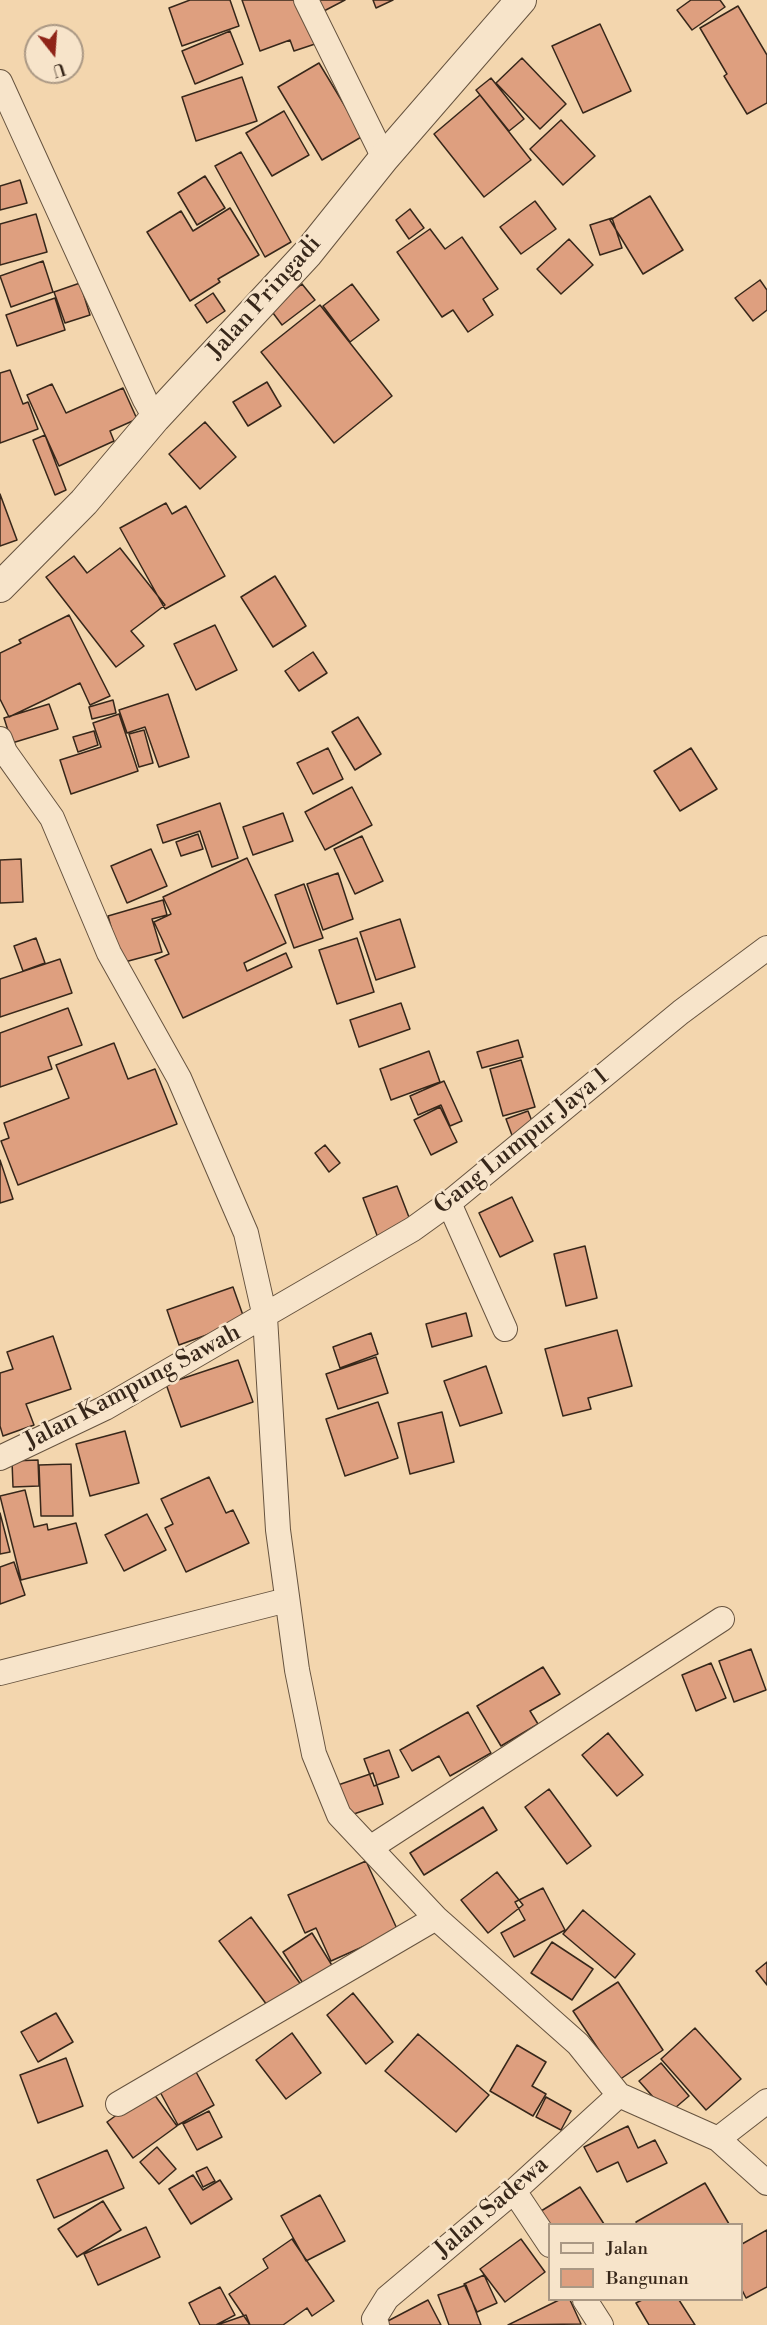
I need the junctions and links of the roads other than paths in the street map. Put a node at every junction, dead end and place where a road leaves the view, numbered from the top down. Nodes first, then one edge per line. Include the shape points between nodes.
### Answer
1 (306, 0) edge
2 (520, 0) edge
3 (0, 82) edge
4 (384, 158) junction
5 (155, 418) junction
6 (0, 587) edge
7 (0, 739) edge
8 (767, 948) edge
9 (450, 1203) junction
10 (265, 1317) junction
11 (506, 1329) dead end
12 (0, 1458) edge
13 (287, 1600) junction
14 (722, 1619) dead end
15 (0, 1673) edge
16 (370, 1848) junction
17 (436, 1918) junction
18 (619, 2095) junction
19 (767, 2101) edge
20 (118, 2104) dead end
21 (718, 2139) junction
22 (767, 2183) edge
23 (514, 2191) junction
24 (548, 2243) edge
25 (586, 2301) edge
26 (377, 2325) edge
27 (601, 2325) edge

1 - 4 street
2 - 4 street, Jalan Pringadi
3 - 5 street
4 - 5 street, Jalan Pringadi via 308,252
5 - 6 street, Jalan Pringadi via 84,502
7 - 10 street via 52,819 109,953 179,1078 246,1233
8 - 9 street, Gang Lumpur Jaya 1 via 681,1012
9 - 10 street, Gang Lumpur Jaya 1
9 - 11 street
10 - 12 street, Jalan Kampung Sawah via 105,1408
10 - 13 street via 278,1530
13 - 15 street
13 - 16 street via 314,1754 339,1815
14 - 16 street
16 - 17 street
17 - 18 street via 578,2044
17 - 20 street
18 - 21 street
18 - 23 street, Jalan Sadewa
19 - 21 street
21 - 22 street
23 - 24 street
23 - 26 street, Jalan Sadewa via 387,2298 374,2319
25 - 27 street

